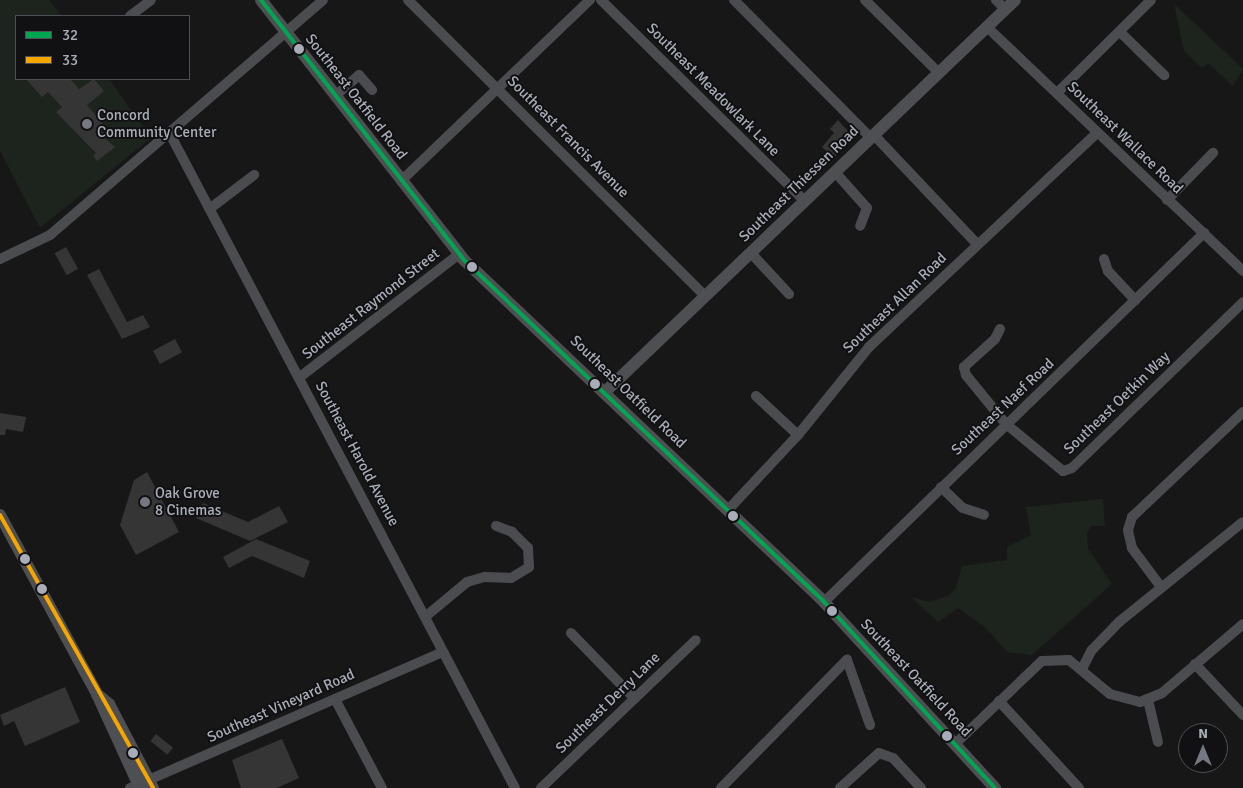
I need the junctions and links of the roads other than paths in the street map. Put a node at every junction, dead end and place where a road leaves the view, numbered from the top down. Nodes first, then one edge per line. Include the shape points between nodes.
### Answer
1 (151, 0) edge
2 (261, 0) edge
3 (324, 0) edge
4 (408, 0) edge
5 (590, 0) edge
6 (601, 0) edge
7 (734, 0) edge
8 (865, 0) edge
9 (1015, 0) edge
10 (1151, 0) edge
11 (1000, 5) edge
12 (131, 15) edge
13 (987, 27) junction
14 (1120, 32) junction
15 (288, 34) junction
16 (938, 73) junction
17 (1164, 75) dead end
18 (498, 88) junction
19 (372, 90) dead end
20 (1057, 93) junction
21 (335, 96) junction
22 (1097, 133) junction
23 (170, 134) junction
24 (873, 136) junction
25 (1213, 153) dead end
26 (835, 172) junction
27 (254, 176) dead end
28 (401, 181) junction
29 (1168, 200) junction
30 (804, 201) junction
31 (212, 207) junction
32 (860, 226) dead end
33 (1204, 234) junction
34 (977, 244) junction
35 (751, 253) junction
36 (459, 254) junction
37 (0, 259) edge
38 (1104, 259) dead end
39 (1243, 271) edge
40 (789, 294) dead end
41 (705, 296) junction
42 (1135, 300) junction
43 (1243, 302) edge
44 (1000, 329) dead end
45 (300, 377) junction
46 (605, 392) junction
47 (756, 396) dead end
48 (1243, 412) edge
49 (1006, 424) junction
50 (798, 436) junction
51 (941, 487) junction
52 (728, 510) junction
53 (0, 515) edge
54 (984, 516) dead end
55 (1243, 522) edge
56 (496, 526) dead end
57 (1162, 586) junction
58 (824, 602) junction
59 (425, 617) junction
60 (1243, 624) edge
61 (571, 633) dead end
62 (696, 640) dead end
63 (443, 652) junction
64 (1195, 664) junction
65 (1083, 667) junction
66 (335, 698) junction
67 (634, 698) junction
68 (1148, 700) junction
69 (999, 701) junction
70 (1243, 715) edge
71 (870, 725) dead end
72 (1158, 742) dead end
73 (955, 744) junction
74 (142, 786) edge
75 (382, 788) edge
76 (515, 788) edge
77 (541, 788) edge
78 (721, 788) edge
79 (840, 788) edge
80 (921, 788) edge
81 (995, 788) edge
82 (1079, 788) edge

1 - 12 street
2 - 15 main road, Southeast Oatfield Road
3 - 15 street
4 - 18 street, Southeast Francis Avenue
5 - 18 street
6 - 30 street, Southeast Meadowlark Lane
7 - 24 street
8 - 16 street
9 - 11 main road, Southeast Thiessen Road
10 - 14 street
11 - 13 main road, Southeast Thiessen Road
13 - 16 main road, Southeast Thiessen Road
13 - 20 street, Southeast Wallace Road
14 - 17 street
14 - 20 street
15 - 21 main road, Southeast Oatfield Road
15 - 23 street
16 - 24 main road, Southeast Thiessen Road
18 - 28 street
18 - 41 street, Southeast Francis Avenue
19 - 21 street via 359,75
20 - 22 street, Southeast Wallace Road
21 - 28 main road, Southeast Oatfield Road
22 - 29 street, Southeast Wallace Road
22 - 34 street, Southeast Allan Road
23 - 31 street, Southeast Harold Avenue
23 - 37 street via 50,235
24 - 26 main road, Southeast Thiessen Road
24 - 34 street
25 - 29 street
26 - 30 main road, Southeast Thiessen Road
26 - 32 street via 867,208
27 - 31 street
28 - 36 main road, Southeast Oatfield Road
29 - 33 street, Southeast Wallace Road
30 - 35 main road, Southeast Thiessen Road
31 - 45 street, Southeast Harold Avenue
33 - 39 street, Southeast Wallace Road
33 - 42 street, Southeast Naef Road
34 - 50 street, Southeast Allan Road via 861,355
35 - 40 street
35 - 41 main road, Southeast Thiessen Road
36 - 45 street, Southeast Raymond Street
36 - 46 main road, Southeast Oatfield Road
38 - 42 street via 1108,271
41 - 46 main road, Southeast Thiessen Road
42 - 49 street, Southeast Naef Road
43 - 49 street, Southeast Oetkin Way via 1072,468 1055,469
44 - 49 street, Southeast Oetkin Way via 995,339 964,367 966,375
45 - 59 street, Southeast Harold Avenue
46 - 52 main road, Southeast Oatfield Road
47 - 50 street
48 - 57 street via 1132,517 1128,530 1132,548
49 - 51 street, Southeast Naef Road
50 - 52 street, Southeast Allan Road
51 - 54 street via 963,508
51 - 58 street, Southeast Naef Road
52 - 58 main road, Southeast Oatfield Road
53 - 74 main road via 97,694
55 - 57 street
56 - 59 street via 512,532 528,548 529,567 510,578 485,576 467,582
57 - 65 street via 1104,636
58 - 73 main road, Southeast Oatfield Road
59 - 63 street, Southeast Harold Avenue
60 - 64 street
61 - 67 street
62 - 67 street, Southeast Derry Lane
63 - 66 street, Southeast Vineyard Road
63 - 76 street, Southeast Harold Avenue
64 - 68 street
64 - 70 street
65 - 68 street via 1115,697
65 - 69 street via 1064,659 1042,661
66 - 74 street, Southeast Vineyard Road
66 - 75 street
67 - 77 street, Southeast Derry Lane
68 - 72 street
69 - 73 street
69 - 82 street
71 - 78 street via 847,660
73 - 81 main road, Southeast Oatfield Road
79 - 80 street via 880,753 893,758

